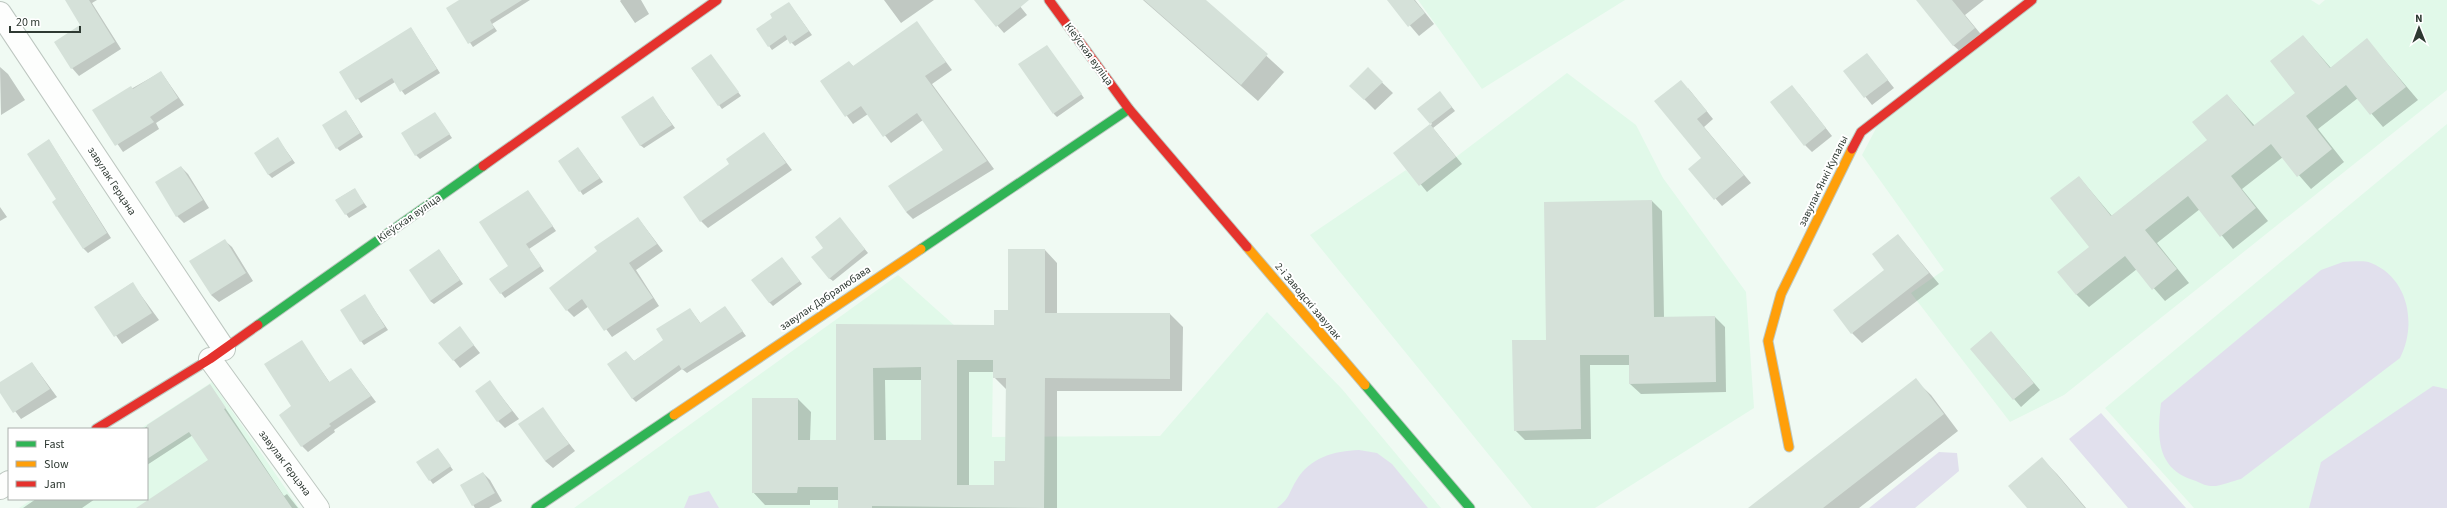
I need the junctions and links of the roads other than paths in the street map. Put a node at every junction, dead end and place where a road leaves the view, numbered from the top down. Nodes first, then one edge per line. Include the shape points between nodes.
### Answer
1 (717, 0) edge
2 (1049, 0) edge
3 (2032, 0) edge
4 (0, 13) edge
5 (1129, 108) junction
6 (217, 354) junction
7 (98, 428) edge
8 (1789, 447) dead end
9 (318, 508) edge
10 (536, 508) edge
11 (1470, 508) edge

1 - 6 street, Кіеўская вуліца
2 - 5 street, Кіеўская вуліца
3 - 8 street, завулак Янкі Купалы via 1861,132 1781,294 1769,338
4 - 6 street, завулак Герцэна
5 - 10 street, завулак Дабралюбава
5 - 11 street, 2-і Заводскі завулак
6 - 7 street, Кіеўская вуліца
6 - 9 street, завулак Герцэна

